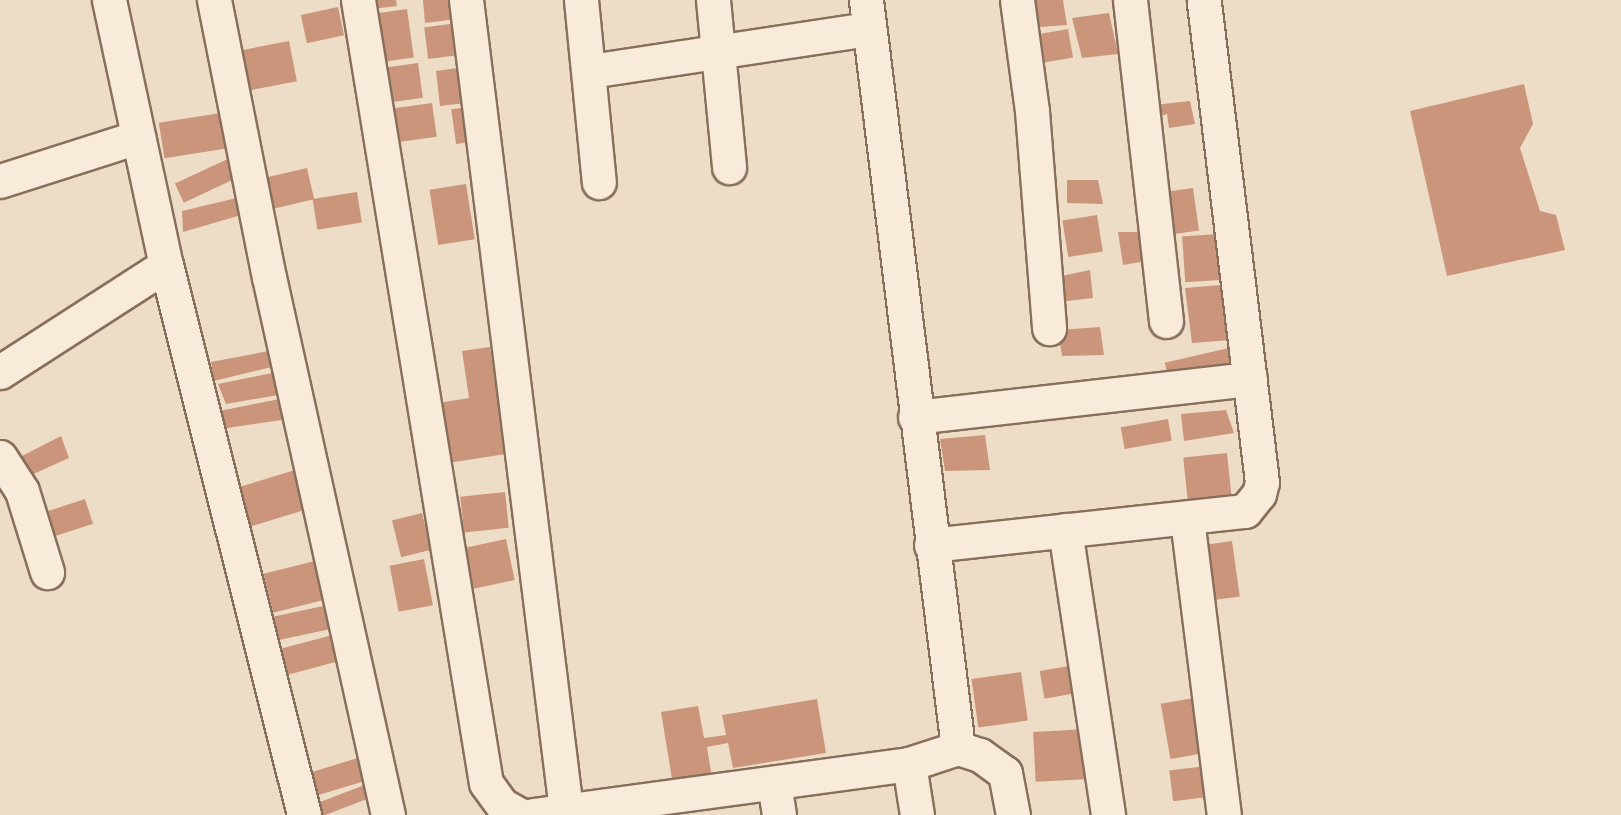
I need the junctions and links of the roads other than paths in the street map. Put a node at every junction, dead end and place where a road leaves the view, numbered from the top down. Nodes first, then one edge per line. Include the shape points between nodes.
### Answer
1 (109, 0) edge
2 (214, 0) edge
3 (358, 0) edge
4 (466, 0) edge
5 (581, 0) edge
6 (713, 0) edge
7 (1017, 0) edge
8 (1130, 0) edge
9 (1204, 0) edge
10 (867, 15) edge
11 (719, 50) junction
12 (590, 71) junction
13 (138, 137) junction
14 (729, 167) dead end
15 (0, 180) edge
16 (599, 182) dead end
17 (166, 265) junction
18 (1166, 321) dead end
19 (1049, 328) dead end
20 (0, 372) edge
21 (1250, 379) junction
22 (915, 417) junction
23 (0, 457) edge
24 (1187, 519) junction
25 (1065, 530) junction
26 (931, 545) junction
27 (47, 572) dead end
28 (958, 748) junction
29 (909, 764) junction
30 (774, 783) junction
31 (641, 809) edge
32 (566, 810) junction
33 (304, 815) edge
34 (388, 815) edge
35 (520, 815) edge
36 (533, 815) edge
37 (779, 815) edge
38 (917, 815) edge
39 (1013, 815) edge
40 (1108, 815) edge
41 (1224, 815) edge

1 - 13 street
2 - 34 street via 268,278
3 - 35 street via 486,783 502,805
4 - 32 street
5 - 12 street
6 - 11 street
7 - 19 street via 1032,111
8 - 18 street
9 - 21 street
10 - 11 street
10 - 22 street
11 - 12 street
11 - 14 street
12 - 16 street
13 - 15 street
13 - 17 street
17 - 20 street
17 - 33 street
21 - 22 street
21 - 24 street via 1259,494 1245,511
22 - 26 street
23 - 27 street via 21,491
24 - 25 street
24 - 41 street
25 - 26 street
25 - 40 street
26 - 28 street
28 - 29 street
28 - 39 street via 980,755 1005,773
29 - 30 street
29 - 38 street
30 - 31 street
30 - 37 street
31 - 32 street
32 - 36 street

